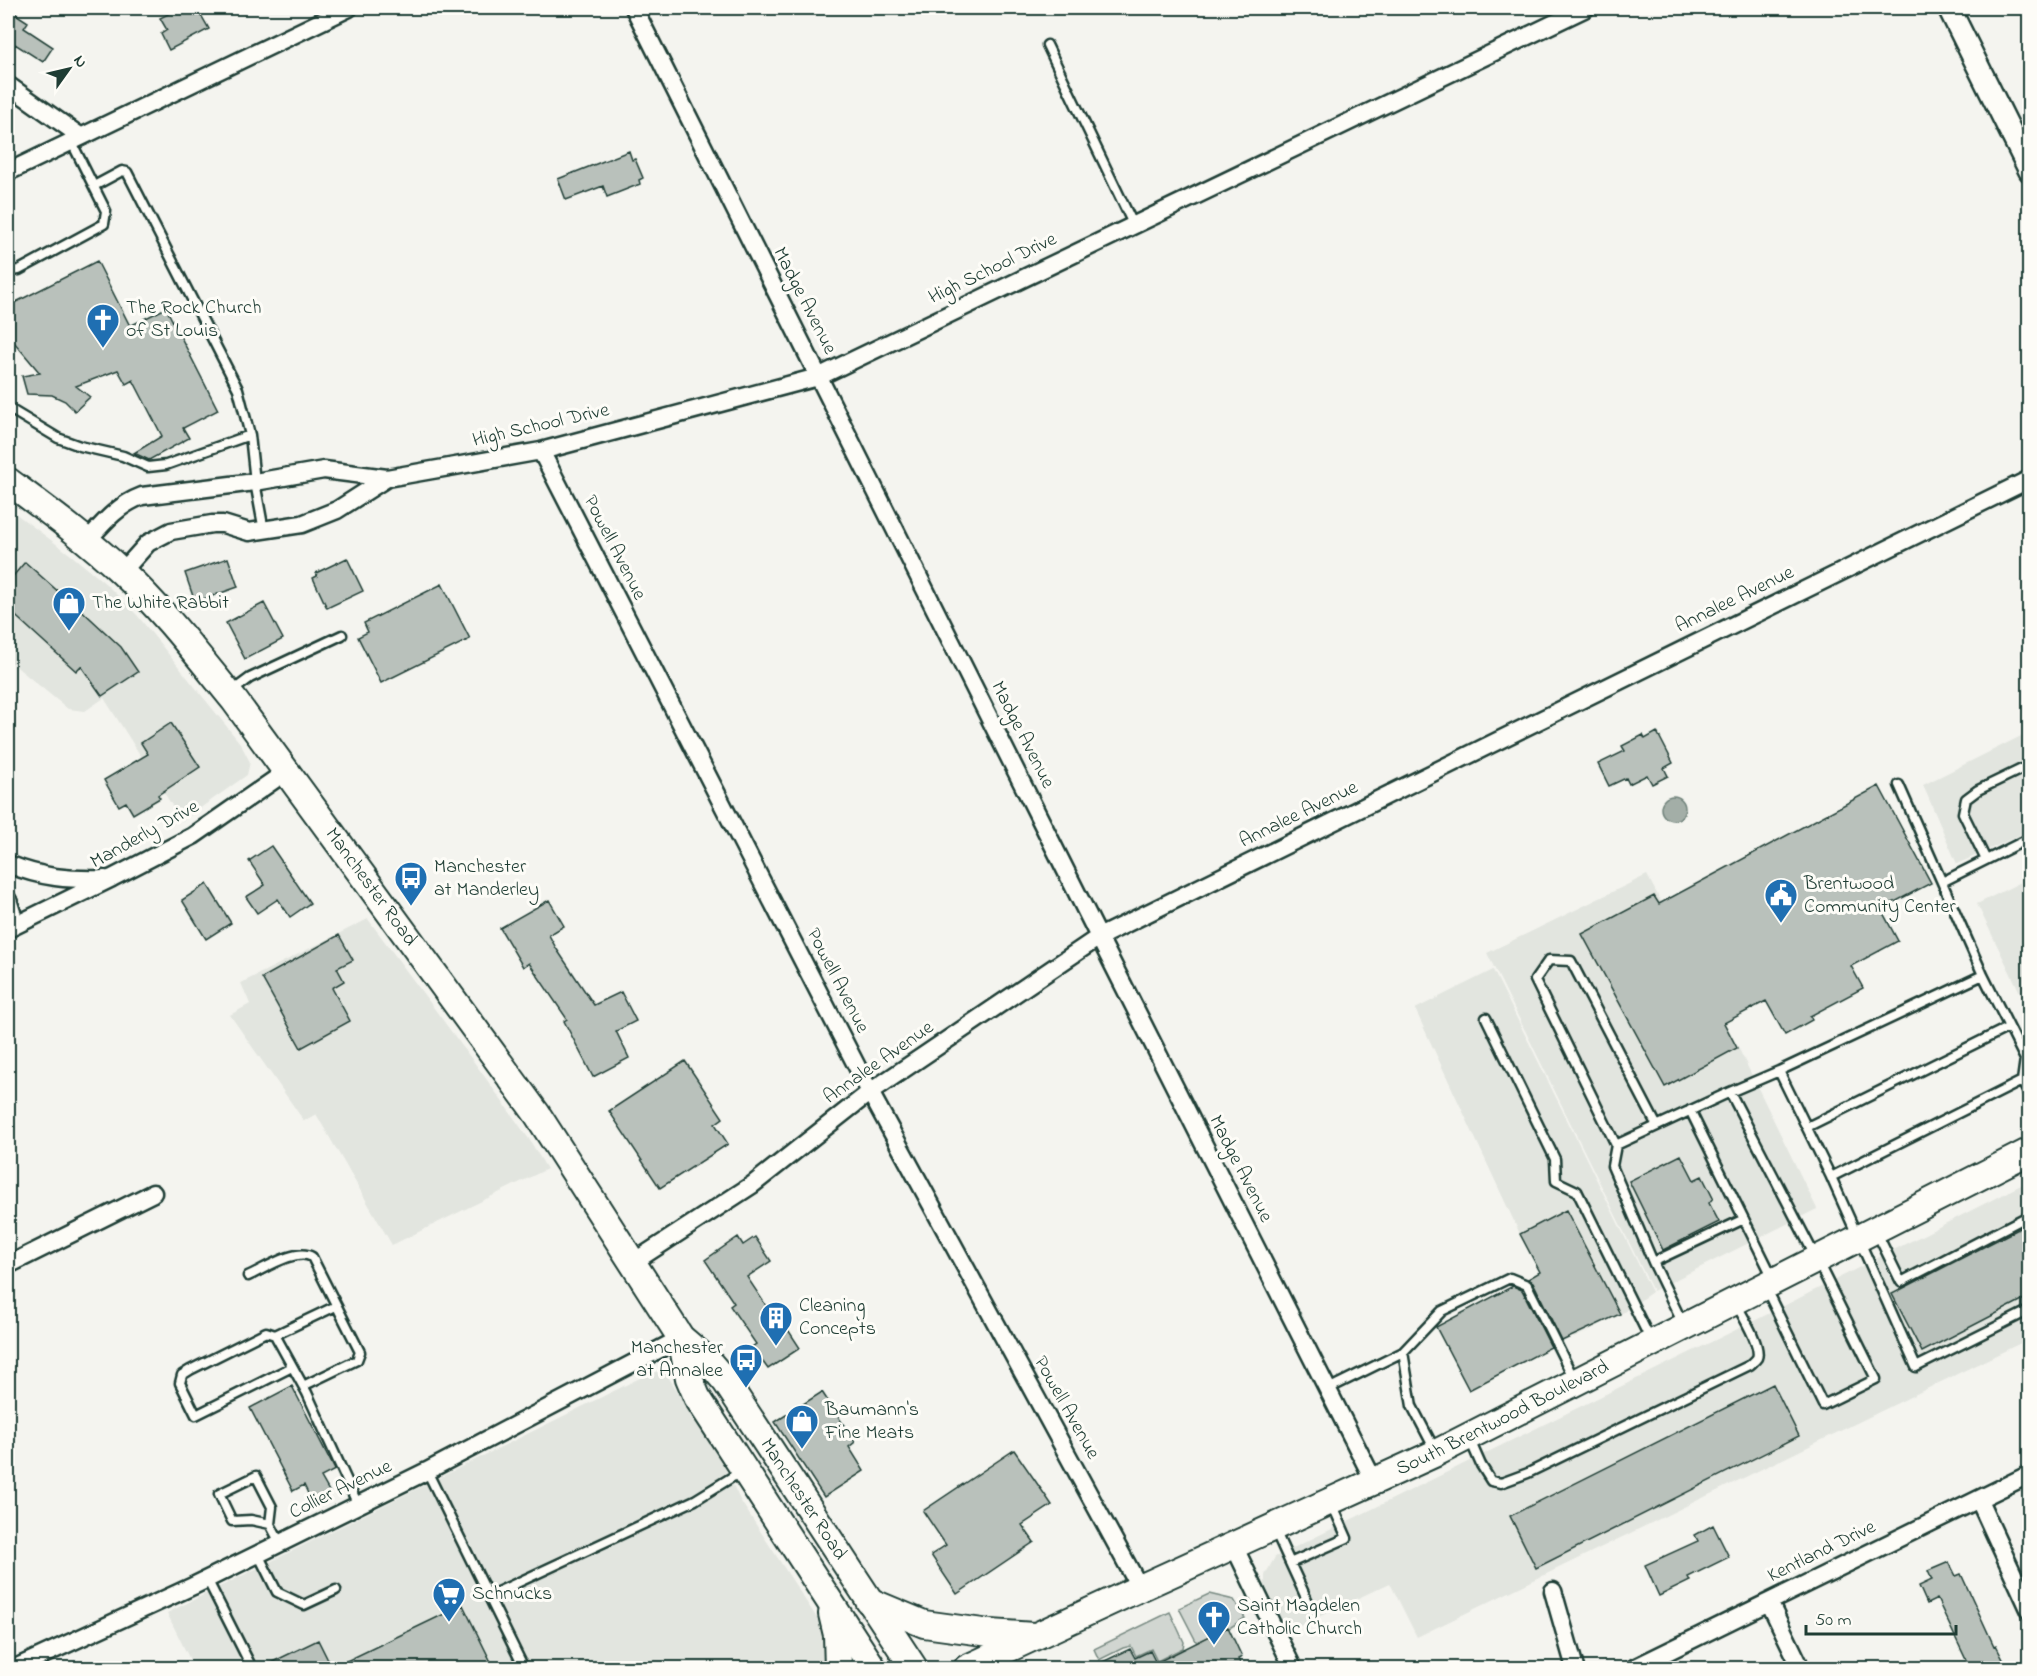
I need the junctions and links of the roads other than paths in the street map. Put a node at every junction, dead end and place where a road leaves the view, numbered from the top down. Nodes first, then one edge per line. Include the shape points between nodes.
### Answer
1 (349, 8) edge
2 (634, 8) edge
3 (1586, 8) edge
4 (1949, 8) edge
5 (1047, 45) dead end
6 (8, 85) edge
7 (75, 138) junction
8 (2030, 171) edge
9 (8, 172) edge
10 (94, 186) junction
11 (1134, 224) junction
12 (8, 267) edge
13 (818, 377) junction
14 (8, 408) edge
15 (250, 435) junction
16 (541, 451) junction
17 (387, 478) junction
18 (2030, 479) edge
19 (8, 481) edge
20 (255, 482) junction
21 (264, 531) junction
22 (87, 541) junction
23 (122, 572) junction
24 (342, 635) dead end
25 (229, 694) junction
26 (2030, 765) edge
27 (287, 771) junction
28 (1899, 785) dead end
29 (2030, 838) edge
30 (1986, 860) junction
31 (8, 864) edge
32 (112, 878) junction
33 (1942, 882) junction
34 (8, 900) edge
35 (12, 927) edge
36 (1099, 937) junction
37 (1983, 975) junction
38 (1486, 1018) dead end
39 (2009, 1027) junction
40 (2027, 1058) edge
41 (1779, 1071) junction
42 (2022, 1081) junction
43 (870, 1092) junction
44 (1730, 1092) junction
45 (2030, 1097) edge
46 (1690, 1110) junction
47 (1657, 1126) junction
48 (1807, 1127) junction
49 (1616, 1145) junction
50 (2028, 1154) edge
51 (1831, 1177) junction
52 (153, 1193) dead end
53 (2030, 1215) edge
54 (1744, 1219) junction
55 (1866, 1234) junction
56 (1817, 1260) junction
57 (1653, 1262) junction
58 (632, 1263) junction
59 (8, 1264) edge
60 (248, 1276) dead end
61 (1770, 1284) junction
62 (1735, 1301) junction
63 (336, 1306) junction
64 (2030, 1310) edge
65 (1684, 1327) junction
66 (270, 1333) junction
67 (681, 1338) junction
68 (1652, 1344) junction
69 (1403, 1352) junction
70 (292, 1367) junction
71 (1576, 1382) junction
72 (303, 1386) junction
73 (1328, 1389) junction
74 (1469, 1437) junction
75 (1436, 1453) junction
76 (744, 1469) junction
77 (427, 1471) junction
78 (2030, 1474) edge
79 (1374, 1481) junction
80 (1978, 1500) junction
81 (1331, 1501) junction
82 (358, 1505) junction
83 (270, 1524) junction
84 (1274, 1528) junction
85 (280, 1543) junction
86 (1234, 1546) junction
87 (258, 1554) junction
88 (1290, 1563) junction
89 (207, 1579) junction
90 (1140, 1588) junction
91 (336, 1590) dead end
92 (1553, 1591) dead end
93 (489, 1596) junction
94 (869, 1600) junction
95 (1769, 1602) junction
96 (1309, 1604) dead end
97 (831, 1605) junction
98 (2030, 1611) edge
99 (1037, 1636) junction
100 (8, 1664) edge
101 (16, 1668) edge
102 (252, 1668) edge
103 (524, 1668) edge
104 (837, 1668) edge
105 (873, 1668) edge
106 (914, 1668) edge
107 (967, 1668) edge
108 (1293, 1668) edge
109 (1575, 1668) edge
110 (1634, 1668) edge
111 (1801, 1668) edge

1 - 7 street
2 - 13 street, Madge Avenue
3 - 11 street, High School Drive
4 - 8 street
5 - 11 lane
6 - 7 street
7 - 9 street
7 - 10 lane
10 - 12 lane via 106,211 104,224 19,270 11,271
10 - 15 lane via 127,172 238,389
11 - 13 street, High School Drive
13 - 16 street, High School Drive
13 - 36 street, Madge Avenue
14 - 15 lane via 58,438 123,456 147,467 166,465
15 - 20 lane
16 - 17 street, High School Drive
16 - 43 street, Powell Avenue
17 - 20 street, High School Drive via 324,470
17 - 21 street, High School Drive via 337,510 302,524
18 - 36 street, Annalee Avenue
19 - 22 main road, Manchester Road
20 - 21 lane
20 - 22 street, High School Drive via 142,496 117,510
21 - 23 street, High School Drive via 212,524 171,531 148,543
22 - 23 main road, Manchester Road
23 - 25 main road, Manchester Road via 176,629
24 - 25 lane via 250,678
25 - 27 main road, Manchester Road
26 - 30 lane via 1966,799 1963,813
27 - 32 street, Manderly Drive via 193,836
27 - 58 main road, Manchester Road via 537,1113
28 - 33 lane
29 - 30 lane
30 - 33 lane
31 - 32 street via 71,880
32 - 35 street, Manderly Drive
33 - 37 lane
34 - 35 street, Manderly Drive
36 - 43 street, Annalee Avenue
36 - 73 street, Madge Avenue
37 - 39 lane
37 - 41 lane
38 - 68 lane via 1555,1159 1556,1181 1577,1191
39 - 40 lane
39 - 48 lane
40 - 42 lane
41 - 44 lane
41 - 48 lane
42 - 45 lane
42 - 51 lane
43 - 58 street, Annalee Avenue via 752,1185
43 - 90 street, Powell Avenue
44 - 46 lane
44 - 56 lane
46 - 47 lane
46 - 54 lane
47 - 49 lane
47 - 49 lane via 1571,961 1549,960 1535,980
48 - 51 lane
49 - 57 lane via 1612,1166
50 - 55 main road, South Brentwood Boulevard
51 - 55 lane
52 - 59 street
53 - 55 lane via 1901,1282
54 - 57 lane
54 - 61 lane
55 - 56 main road, South Brentwood Boulevard
55 - 64 lane via 1916,1367
56 - 61 main road, South Brentwood Boulevard
56 - 61 lane via 1876,1379 1823,1406
57 - 65 lane
58 - 67 main road, Manchester Road
60 - 63 lane via 294,1254 306,1253 312,1257
61 - 62 main road, South Brentwood Boulevard
62 - 65 main road, South Brentwood Boulevard
62 - 74 lane via 1758,1350 1750,1365 1502,1483 1491,1481
63 - 66 lane
63 - 72 lane via 360,1352 357,1360
65 - 68 main road, South Brentwood Boulevard
66 - 70 lane
66 - 70 lane via 182,1375 180,1383 196,1415
67 - 76 main road, Manchester Road via 697,1397
67 - 77 street, Collier Avenue
67 - 94 main road, Manchester Road via 726,1382
68 - 71 main road, South Brentwood Boulevard
69 - 71 lane via 1442,1311 1510,1278 1527,1285
69 - 73 lane
69 - 75 lane via 1413,1406
70 - 72 lane
71 - 74 main road, South Brentwood Boulevard
72 - 82 lane
73 - 79 street, Madge Avenue
74 - 75 main road, South Brentwood Boulevard
75 - 79 main road, South Brentwood Boulevard
76 - 93 lane via 695,1500
76 - 97 main road, Manchester Road
77 - 82 street, Collier Avenue
77 - 93 lane
78 - 80 street, Kentland Drive
79 - 81 main road, South Brentwood Boulevard
80 - 95 street, Kentland Drive
80 - 98 street
81 - 84 main road, South Brentwood Boulevard
81 - 88 lane via 1347,1538
82 - 85 street, Collier Avenue
83 - 83 lane via 272,1507 256,1476 219,1494 232,1521
83 - 85 lane
84 - 86 main road, South Brentwood Boulevard
84 - 88 lane
85 - 87 street, Collier Avenue
86 - 90 main road, South Brentwood Boulevard
86 - 108 street
87 - 89 street, Collier Avenue
87 - 91 lane via 277,1592 304,1605
88 - 96 lane
89 - 101 street, Collier Avenue
89 - 102 lane
90 - 99 main road, South Brentwood Boulevard
92 - 109 street
93 - 103 lane
94 - 99 main road via 933,1626
94 - 106 main road, Manchester Road
95 - 110 street, Kentland Drive
95 - 111 street
97 - 104 main road via 837,1635
97 - 105 main road, Manchester Road
99 - 107 main road, South Brentwood Boulevard
100 - 101 street

